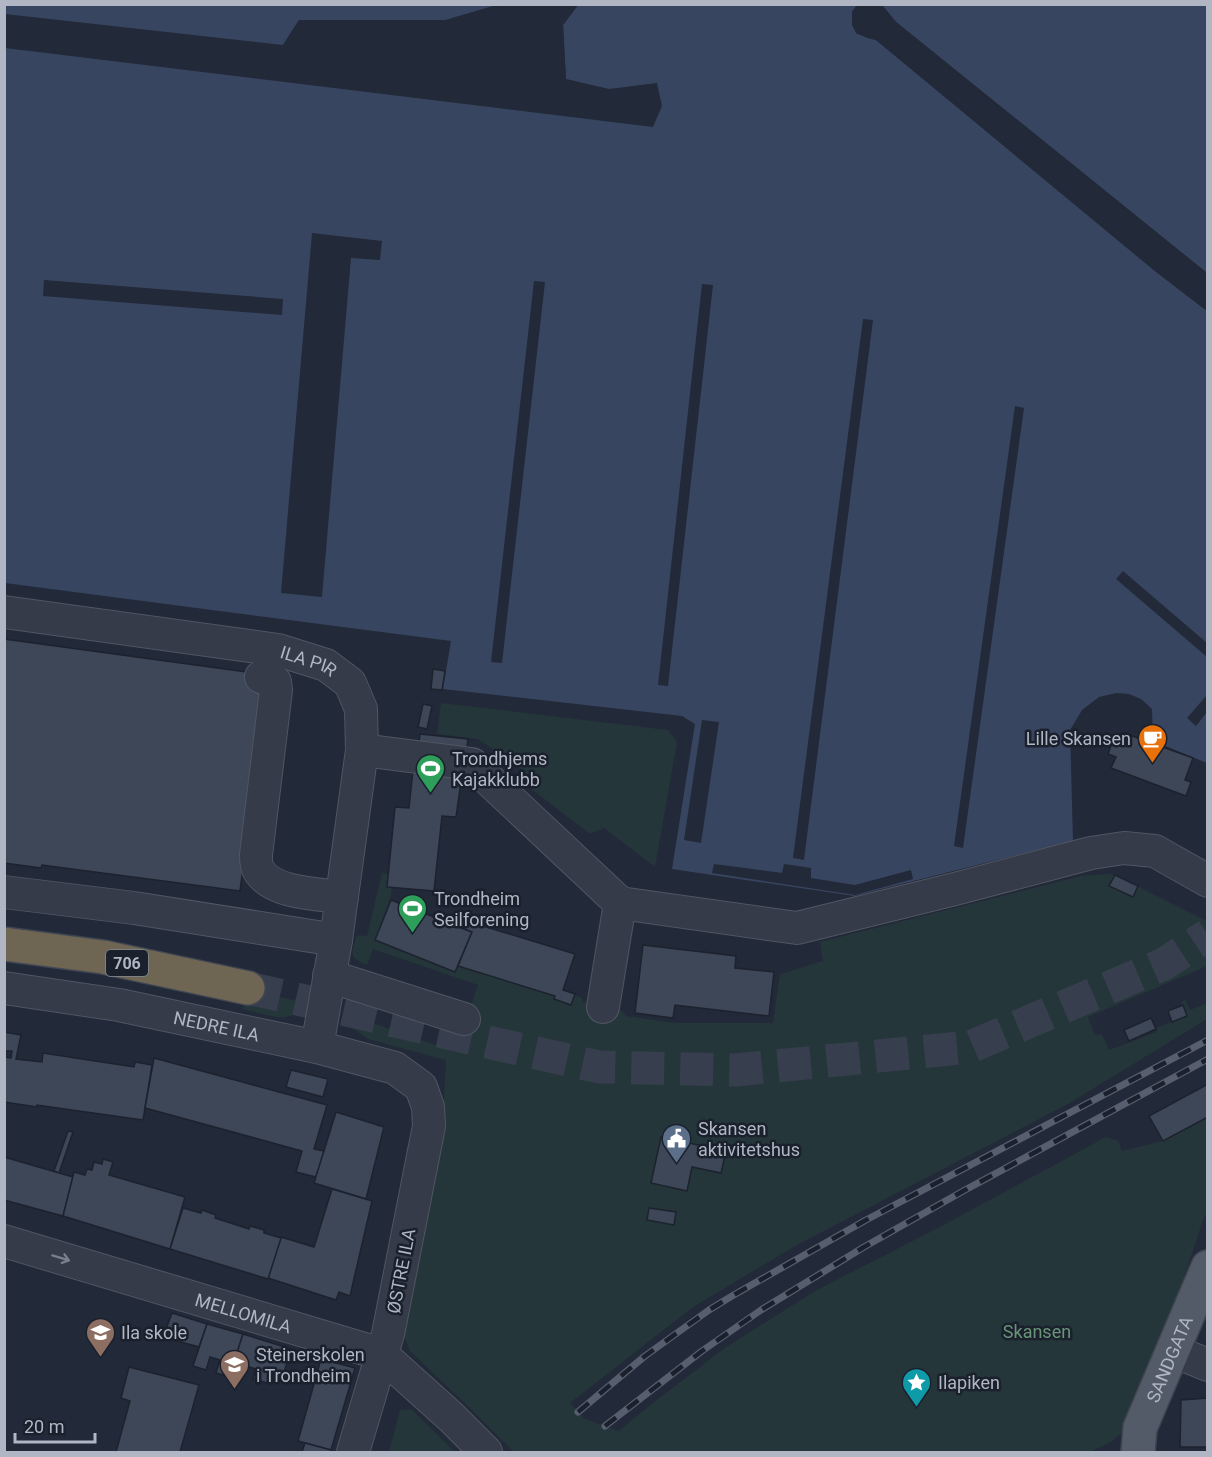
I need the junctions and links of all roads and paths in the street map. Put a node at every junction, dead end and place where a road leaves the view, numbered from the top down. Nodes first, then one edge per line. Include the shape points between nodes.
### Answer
1 (4, 612) edge
2 (261, 677) dead end
3 (362, 750) junction
4 (1208, 881) edge
5 (4, 892) edge
6 (342, 897) junction
7 (620, 903) junction
8 (336, 940) junction
9 (4, 944) edge
10 (329, 976) junction
11 (4, 988) edge
12 (248, 988) tunnel mouth
13 (603, 1006) dead end
14 (464, 1020) dead end
15 (317, 1047) junction
16 (421, 1087) joint
17 (4, 1241) edge
18 (1208, 1267) edge
19 (381, 1354) junction
20 (1194, 1359) edge
21 (353, 1452) edge
22 (486, 1452) edge
23 (1138, 1452) edge

1 - 3 street, ILA PIR via 278,650 326,665 350,683 362,709
2 - 6 street via 275,682 276,690 256,855 258,869 270,883 288,890
3 - 6 street, ILA PIR
3 - 7 street via 472,764
4 - 7 street via 1155,851 1124,848 797,928
5 - 8 street
6 - 8 street, ILA PIR
7 - 13 street
8 - 10 street, ILA PIR
9 - 12 highway, 706 via 103,957
10 - 14 street
10 - 15 street, ILA PIR
11 - 15 street, NEDRE ILA via 119,1005
15 - 16 street, NEDRE ILA via 395,1068
16 - 19 street, ØSTRE ILA via 429,1126
17 -> 19 street, MELLOMILA
18 - 20 main road, SANDGATA
19 - 21 street, ØSTRE ILA
19 - 22 street, MELLOMILA
20 - 23 main road, SANDGATA via 1140,1428

